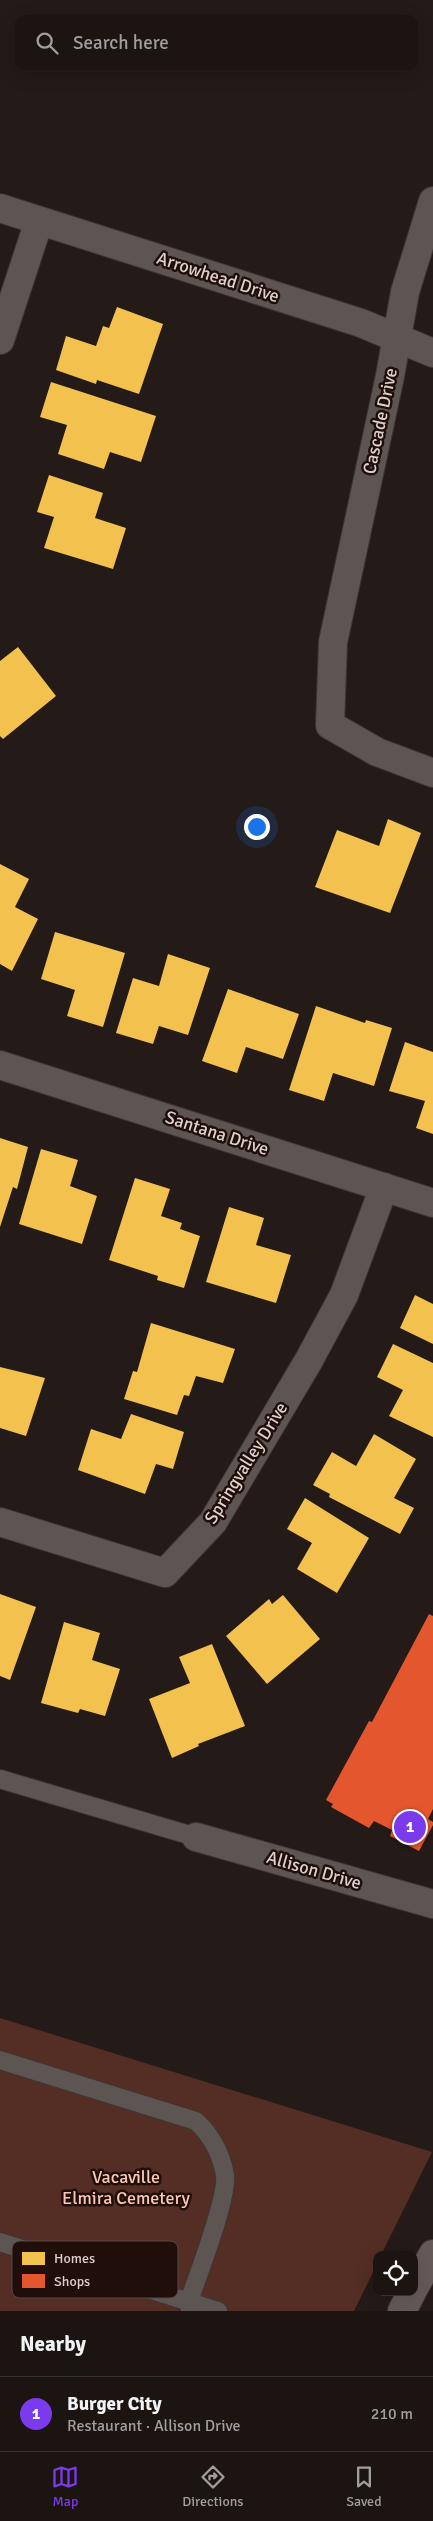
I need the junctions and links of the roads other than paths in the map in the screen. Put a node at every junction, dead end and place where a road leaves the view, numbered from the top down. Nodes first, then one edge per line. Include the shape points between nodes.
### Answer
1 (433, 201) edge
2 (0, 208) edge
3 (39, 221) junction
4 (397, 337) junction
5 (0, 340) edge
6 (433, 353) edge
7 (433, 773) edge
8 (0, 1065) edge
9 (384, 1187) junction
10 (433, 1203) edge
11 (0, 1522) edge
12 (0, 1779) edge
13 (196, 1837) joint
14 (433, 1904) edge
15 (0, 2060) edge
16 (0, 2242) edge
17 (12, 2246) edge
18 (433, 2254) edge
19 (418, 2281) edge
20 (410, 2296) edge
21 (165, 2298) edge
22 (189, 2306) edge
23 (218, 2311) edge
24 (402, 2311) edge

1 - 4 street, Cascade Drive via 405,291
2 - 3 street, Arrowhead Drive
3 - 4 street, Arrowhead Drive
3 - 5 street
4 - 6 street, Arrowhead Drive
4 - 7 street, Cascade Drive via 333,642 330,725 377,752
8 - 9 street, Santana Drive
9 - 10 street, Santana Drive
9 - 11 street, Springvalley Drive via 344,1295 309,1360 213,1522 165,1573
12 - 13 lane
13 - 14 street, Allison Drive
15 - 22 lane via 189,2118 209,2134 225,2176 221,2204
16 - 17 lane
18 - 19 main road
20 - 24 main road
21 - 22 lane
22 - 23 lane

